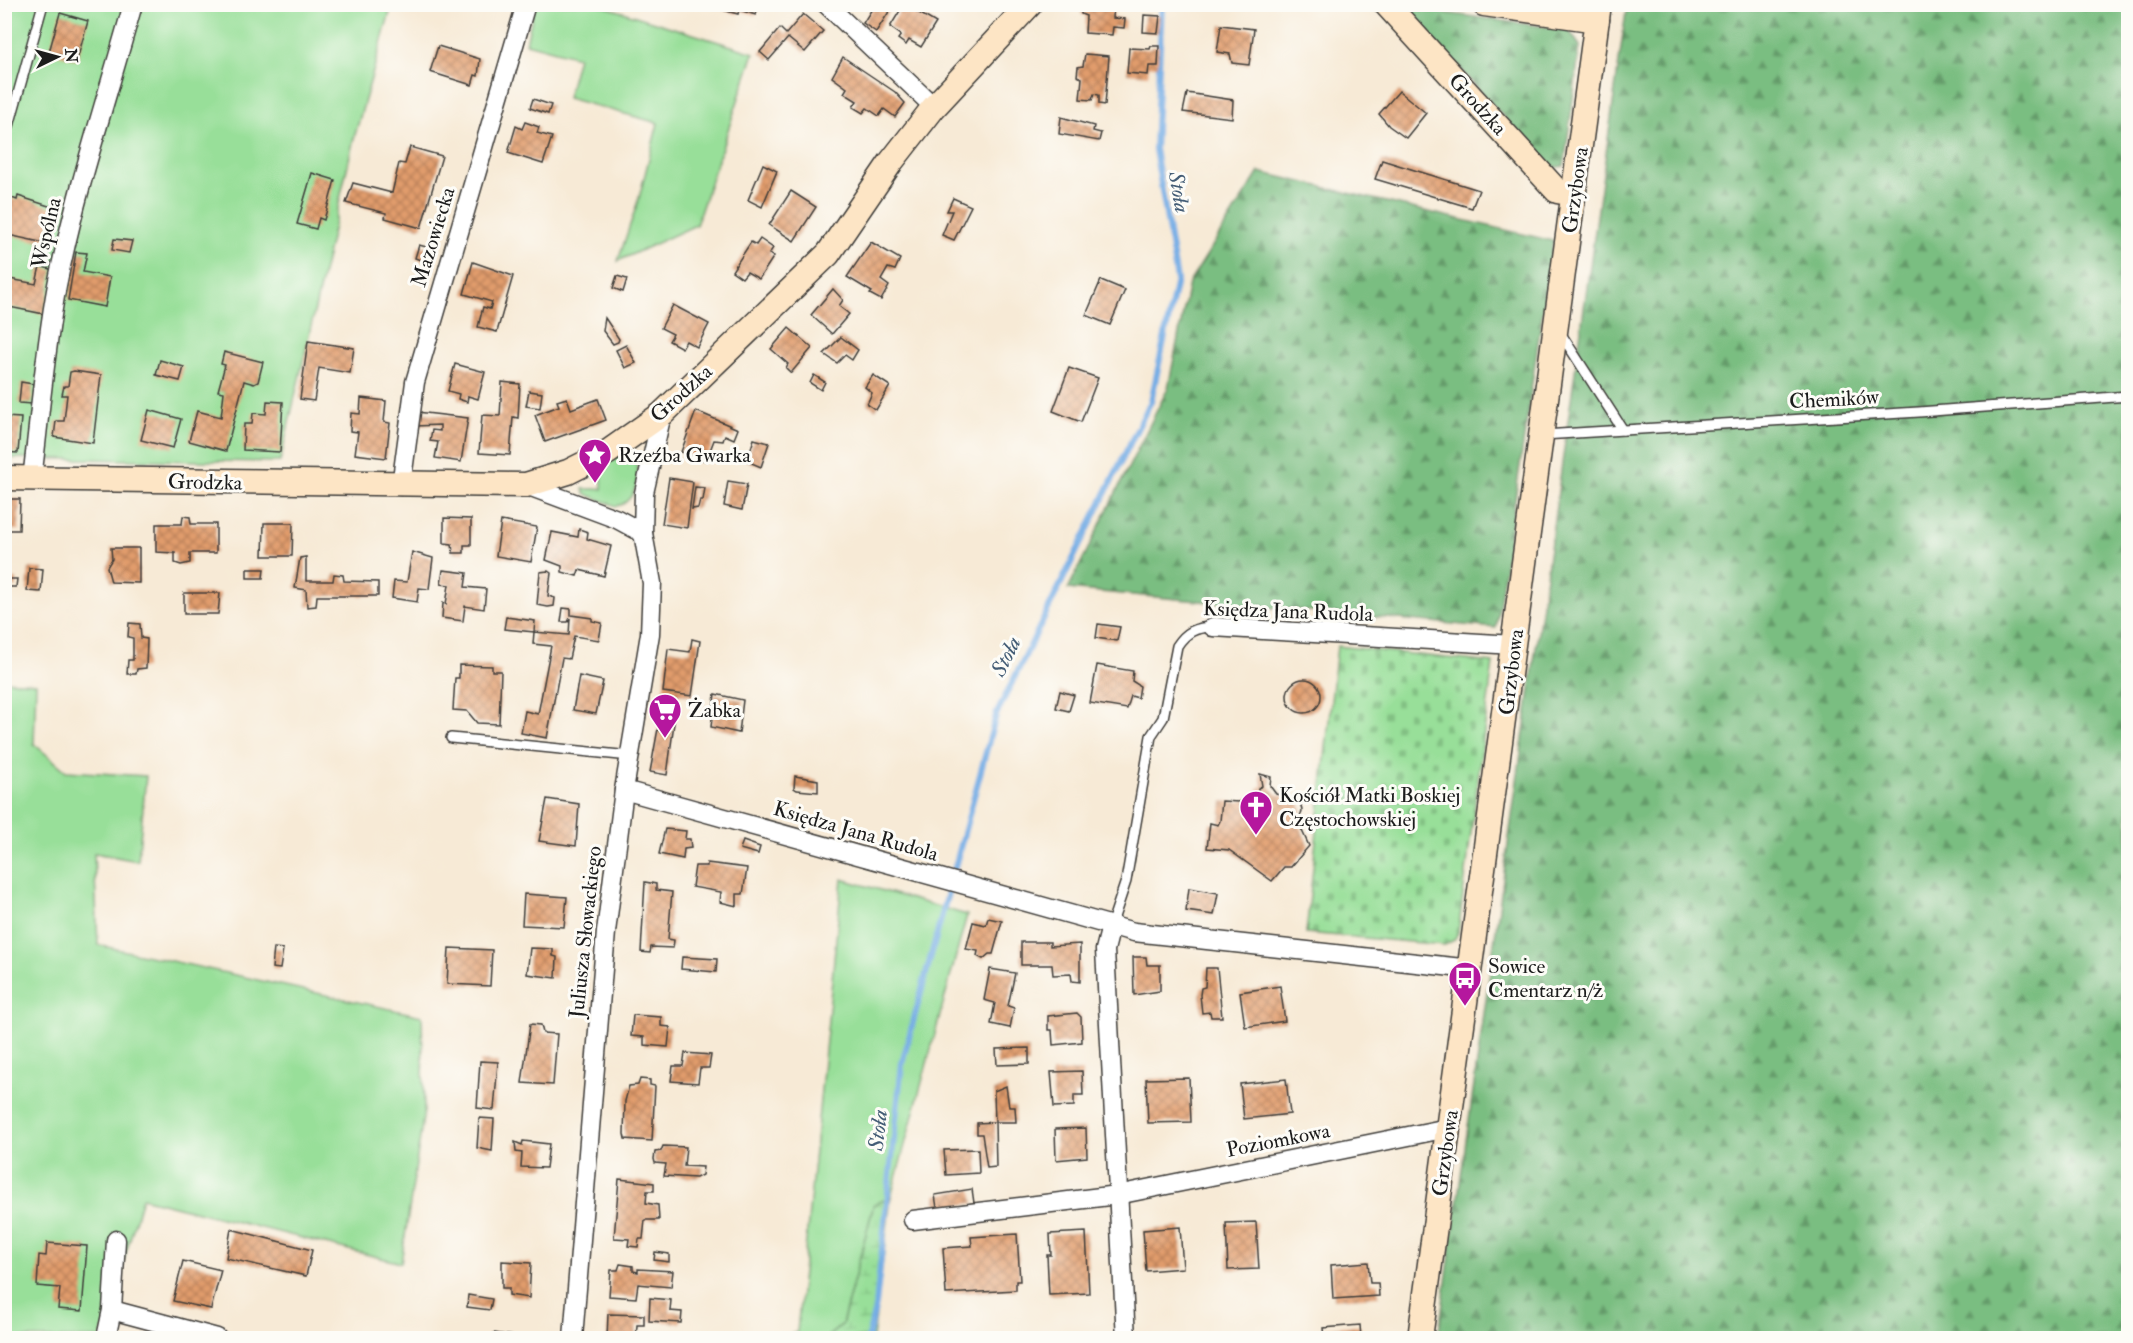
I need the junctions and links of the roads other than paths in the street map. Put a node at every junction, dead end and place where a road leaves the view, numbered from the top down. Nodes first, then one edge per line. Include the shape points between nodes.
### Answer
1 (43, 4) edge
2 (133, 4) edge
3 (526, 4) edge
4 (825, 4) edge
5 (1030, 4) edge
6 (1386, 4) edge
7 (1484, 4) edge
8 (1598, 12) edge
9 (934, 107) junction
10 (4, 144) edge
11 (1574, 194) junction
12 (1556, 326) junction
13 (2128, 396) edge
14 (662, 414) junction
15 (1623, 430) junction
16 (1541, 435) junction
17 (4, 478) edge
18 (32, 479) junction
19 (526, 485) junction
20 (400, 486) junction
21 (643, 533) junction
22 (1213, 627) joint
23 (1514, 645) junction
24 (451, 738) dead end
25 (630, 756) junction
26 (624, 790) junction
27 (1111, 926) junction
28 (1471, 969) junction
29 (1448, 1128) junction
30 (1117, 1195) junction
31 (913, 1220) dead end
32 (116, 1240) dead end
33 (112, 1310) junction
34 (106, 1338) edge
35 (217, 1338) edge
36 (573, 1338) edge
37 (1126, 1338) edge
38 (1420, 1338) edge

1 - 10 lane
2 - 18 street, Wspólna via 98,120 57,284 43,365
3 - 20 street, Mazowiecka via 415,382
4 - 9 street
5 - 9 street, Grodzka
6 - 11 street, Grodzka via 1557,191
7 - 8 street
8 - 11 street, Grzybowa
9 - 14 street, Grodzka via 828,254
11 - 12 street, Grzybowa
12 - 15 lane
12 - 16 street, Grzybowa
13 - 15 lane, Chemików
14 - 19 street, Grodzka via 598,457 568,472
14 - 21 street, Juliusza Słowackiego via 644,493
15 - 16 lane, Chemików
16 - 23 street, Grzybowa
17 - 18 street, Grodzka
18 - 20 street, Grodzka
19 - 20 street, Grodzka
19 - 21 street via 617,519
21 - 25 street, Juliusza Słowackiego via 652,583 650,634
22 - 23 street, Księdza Jana Rudola
22 - 27 lane, Księdza Jana Rudola via 1192,630 1177,646 1162,718 1151,736 1126,881
23 - 28 street, Grzybowa
24 - 25 lane
25 - 26 street, Juliusza Słowackiego
26 - 27 street, Księdza Jana Rudola
26 - 36 street, Juliusza Słowackiego via 606,932
27 - 28 street, Księdza Jana Rudola via 1134,932
27 - 30 street via 1105,950
28 - 29 street, Grzybowa
29 - 30 street, Poziomkowa
29 - 38 street, Grzybowa
30 - 31 street, Poziomkowa
30 - 37 street
32 - 33 street
33 - 34 street
33 - 35 street

